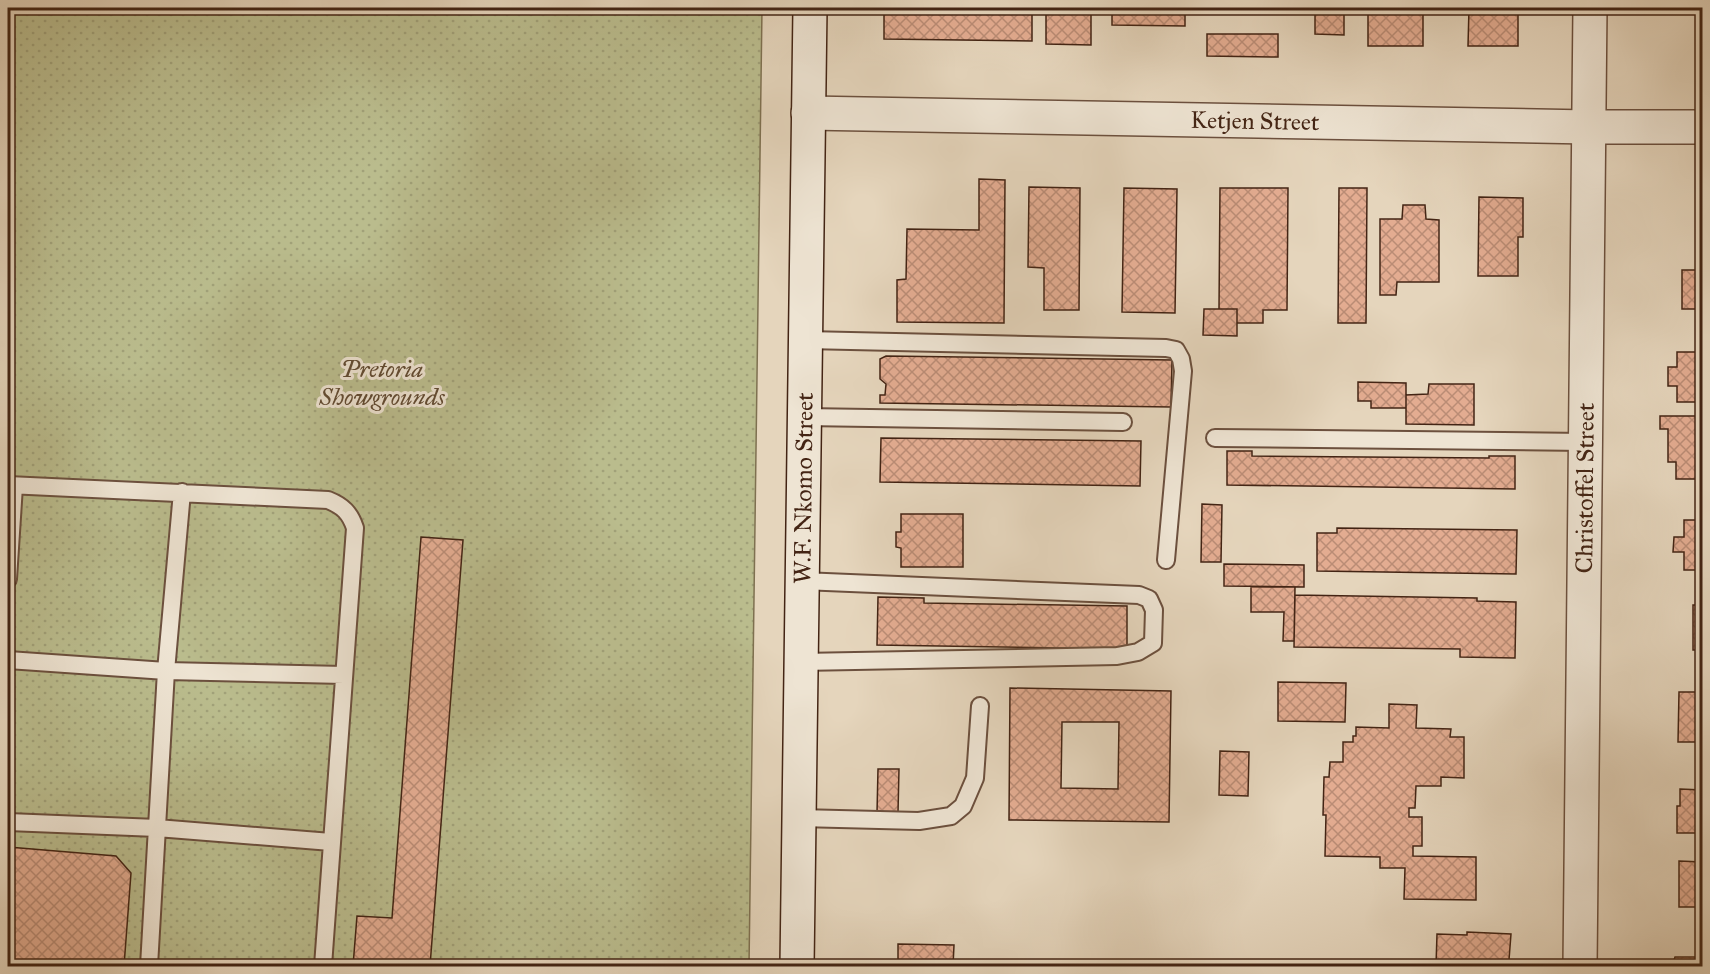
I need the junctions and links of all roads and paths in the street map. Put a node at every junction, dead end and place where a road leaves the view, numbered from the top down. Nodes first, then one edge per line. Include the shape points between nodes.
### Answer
1 (810, 8) edge
2 (1590, 8) edge
3 (808, 113) junction
4 (1589, 127) junction
5 (1702, 127) edge
6 (806, 340) junction
7 (804, 417) junction
8 (1123, 422) dead end
9 (1215, 438) dead end
10 (1585, 442) junction
11 (11, 485) edge
12 (182, 492) junction
13 (1166, 560) dead end
14 (8, 579) edge
15 (802, 581) junction
16 (8, 660) edge
17 (801, 662) junction
18 (166, 671) junction
19 (344, 675) junction
20 (980, 706) dead end
21 (799, 818) junction
22 (8, 822) edge
23 (157, 828) junction
24 (331, 842) junction
25 (148, 966) edge
26 (323, 966) edge
27 (797, 966) edge
28 (1580, 966) edge

1 - 3 street, W.F. Nkomo Street
2 - 4 street, Christoffel Street
3 - 4 street, Ketjen Street
3 - 6 street, W.F. Nkomo Street
4 - 5 street, Ketjen Street
4 - 10 street, Christoffel Street
6 - 7 street, W.F. Nkomo Street
6 - 13 lane via 1176,350 1184,371
7 - 8 lane
7 - 15 street, W.F. Nkomo Street
9 - 10 lane
10 - 28 street, Christoffel Street
11 - 12 lane
11 - 14 lane
12 - 18 lane
12 - 19 lane via 328,500 347,512 355,528
15 - 17 street, W.F. Nkomo Street
15 - 17 lane via 1139,595 1149,599 1154,610 1153,643 1138,652 1117,656
16 - 18 lane
17 - 21 street, W.F. Nkomo Street
18 - 19 lane
18 - 23 lane
19 - 24 lane
20 - 21 lane via 975,778 963,806 951,816 919,821
21 - 27 street, W.F. Nkomo Street
22 - 23 lane
23 - 24 lane
23 - 25 lane
24 - 26 lane

